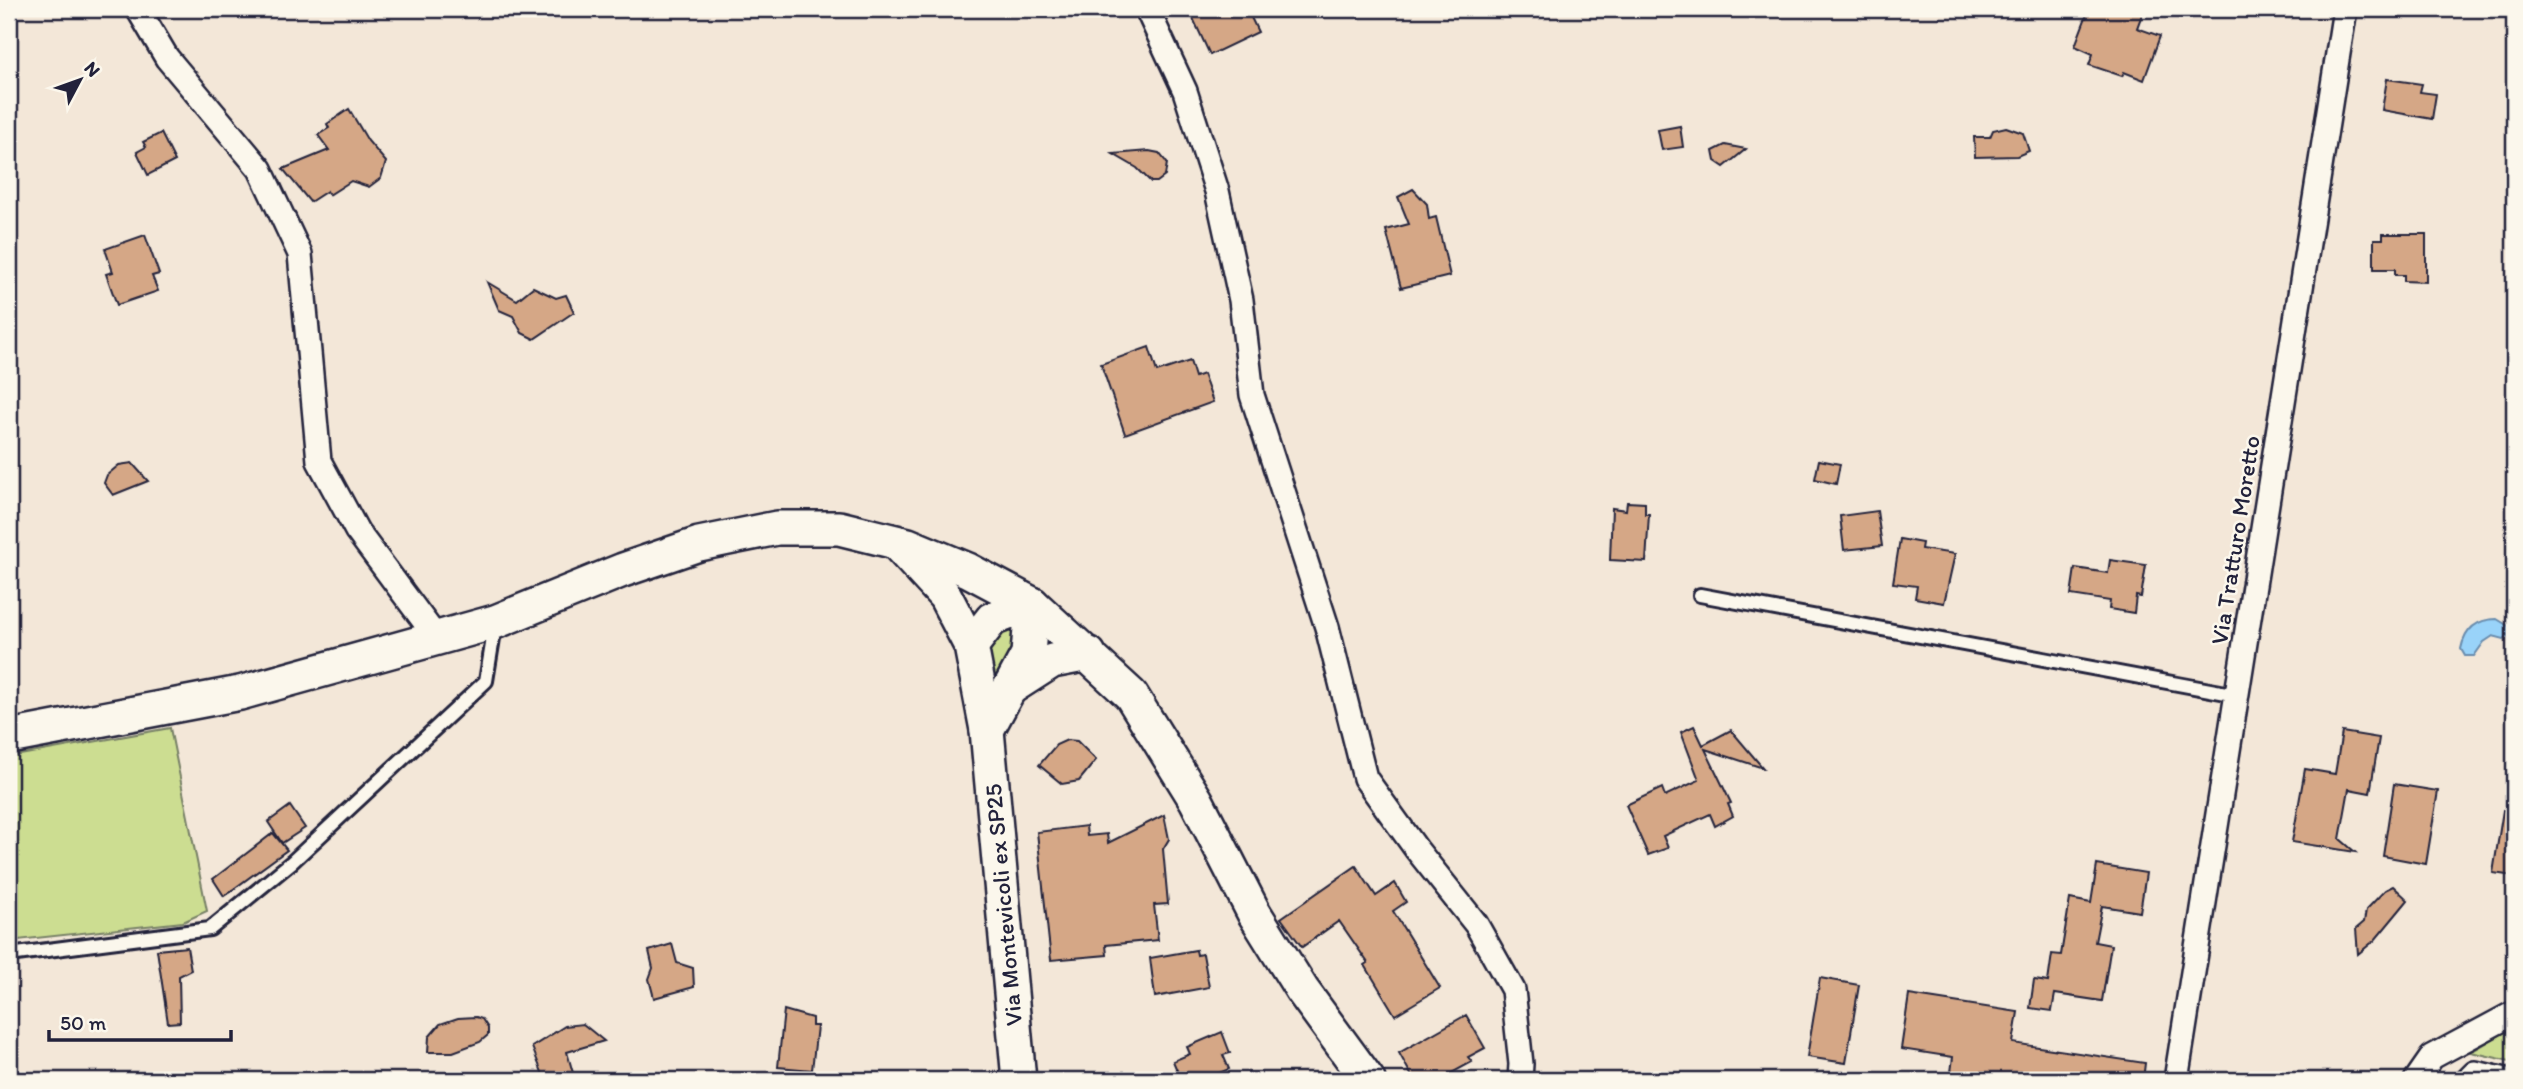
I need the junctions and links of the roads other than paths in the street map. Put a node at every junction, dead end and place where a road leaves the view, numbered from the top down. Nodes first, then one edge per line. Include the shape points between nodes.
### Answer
1 (138, 9) edge
2 (1147, 9) edge
3 (2345, 9) edge
4 (895, 542) junction
5 (1700, 594) dead end
6 (1032, 604) junction
7 (495, 622) junction
8 (436, 637) junction
9 (971, 646) junction
10 (1090, 654) junction
11 (1005, 691) junction
12 (2237, 695) junction
13 (988, 730) junction
14 (9, 737) edge
15 (9, 955) edge
16 (2514, 1013) edge
17 (2472, 1077) edge
18 (1019, 1080) edge
19 (1368, 1080) edge
20 (1520, 1080) edge
21 (2176, 1080) edge
22 (2416, 1080) edge
23 (2506, 1080) edge

1 - 8 street via 167,58 260,169 300,254 319,461 357,531
2 - 20 street via 1185,91 1217,191 1241,300 1252,394 1327,627 1365,778 1476,924 1513,990
3 - 12 street, Via Tratturo Moretto
4 - 6 street via 968,570
4 - 7 street via 839,528 777,528 712,541 623,570
4 - 9 street, Via Montevicoli ex SP25 via 945,596
5 - 12 lane
6 - 9 street via 992,620
6 - 10 street
6 - 11 street via 1028,654
7 - 8 street
7 - 15 lane via 486,681 292,862 210,929
8 - 14 street via 240,693
9 - 13 street, Via Montevicoli ex SP25
10 - 11 street via 1052,662
10 - 19 street via 1132,695 1196,800 1254,913 1302,990
11 - 13 street
12 - 21 street, Via Tratturo Moretto
13 - 18 street, Via Montevicoli ex SP25
16 - 22 street via 2432,1057
17 - 23 street

